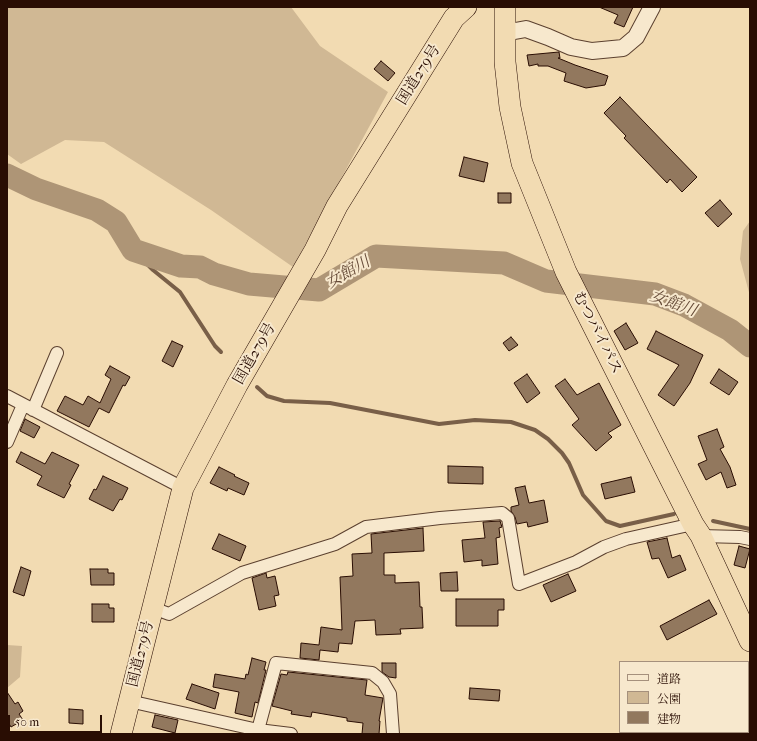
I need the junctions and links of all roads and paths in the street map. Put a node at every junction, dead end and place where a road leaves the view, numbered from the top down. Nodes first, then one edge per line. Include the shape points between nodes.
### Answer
1 (466, 7) edge
2 (505, 7) edge
3 (652, 7) edge
4 (504, 32) junction
5 (57, 353) dead end
6 (7, 396) edge
7 (28, 407) junction
8 (7, 442) edge
9 (183, 488) junction
10 (697, 530) junction
11 (750, 539) edge
12 (153, 608) junction
13 (750, 641) edge
14 (129, 701) junction
15 (258, 730) junction
16 (122, 734) edge
17 (292, 734) edge
18 (392, 734) edge

1 - 9 highway, 国道279号 via 454,18 337,206 315,250 240,379
2 - 4 highway, むつバイパス
3 - 4 street via 636,37 623,48 592,51 571,48 526,29
4 - 10 highway, むつバイパス via 510,107 522,164 566,272
5 - 7 street
6 - 7 street
7 - 8 street
7 - 9 street
9 - 12 highway, 国道279号
10 - 11 street
10 - 12 street via 626,539 519,584 508,518 502,513 366,528 336,544 242,573 169,614
10 - 13 highway, むつバイパス
12 - 14 highway, 国道279号
14 - 15 street
14 - 16 highway, 国道279号
15 - 17 street
15 - 18 street via 276,662 372,673 383,682 390,694

